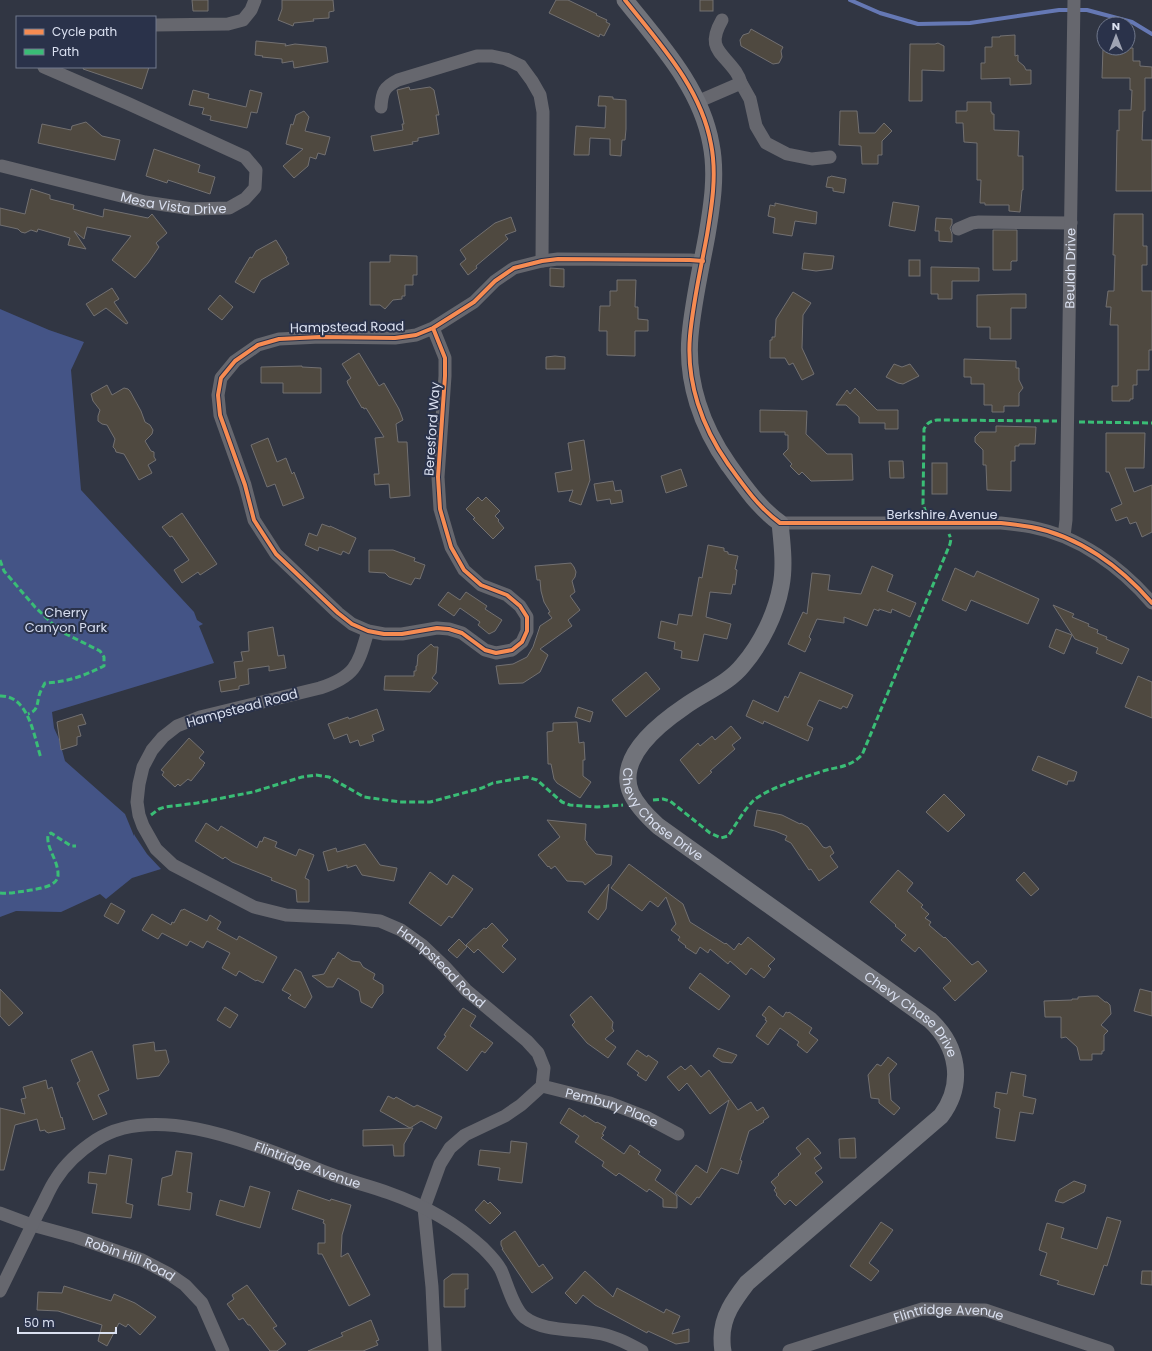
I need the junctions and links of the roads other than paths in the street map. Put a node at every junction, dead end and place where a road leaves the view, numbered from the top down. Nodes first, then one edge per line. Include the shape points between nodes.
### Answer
1 (255, 0) edge
2 (626, 0) edge
3 (1074, 0) edge
4 (722, 20) dead end
5 (156, 25) edge
6 (46, 68) edge
7 (741, 83) junction
8 (698, 102) junction
9 (381, 107) dead end
10 (830, 157) dead end
11 (2, 166) dead end
12 (1071, 222) junction
13 (958, 229) dead end
14 (542, 261) junction
15 (702, 261) junction
16 (433, 328) junction
17 (780, 523) junction
18 (1064, 536) junction
19 (1152, 603) edge
20 (368, 631) junction
21 (542, 1086) junction
22 (678, 1134) dead end
23 (424, 1208) junction
24 (0, 1213) edge
25 (32, 1225) junction
26 (0, 1291) edge
27 (222, 1351) edge
28 (435, 1351) edge
29 (642, 1351) edge
30 (723, 1351) edge
31 (789, 1351) edge
32 (1108, 1351) edge

1 - 5 street via 243,20 228,24
2 - 8 main road via 688,83
3 - 12 street, Beulah Drive
4 - 7 street via 716,30 715,44
6 - 11 street, Mesa Vista Drive via 245,157 256,170 255,188 244,199 229,208 192,209 145,202
7 - 8 street
7 - 10 street via 750,99 756,126 766,143 787,154 812,159
8 - 15 main road via 711,144 714,170 712,204
9 - 14 street via 384,90 389,84 458,61 477,56 492,56 521,66 540,95 543,112
12 - 13 street via 972,222
12 - 18 street, Beulah Drive via 1068,452
14 - 15 street, Hampstead Road
14 - 16 street, Hampstead Road via 514,268 495,281 474,302
15 - 17 main road via 690,338 696,401 720,453 740,482 769,515
16 - 20 street, Beresford Way via 445,358 446,376 438,477 440,509 449,539 464,570 481,585 507,595 520,606 527,617 527,631 522,642 512,650 496,653 485,650 462,633 449,628 402,634
16 - 20 street, Hampstead Road via 416,335 395,338 278,339 258,345 235,360 221,378 218,395 220,415 245,485 254,520 276,554 338,613 352,624
17 - 18 street, Berkshire Avenue via 1001,523 1031,527
17 - 30 main road, Chevy Chase Drive via 783,563 781,586 766,630 743,666 732,676 684,706 649,734 637,751 630,768 630,792 636,803 658,826 930,1020 940,1029 951,1050 956,1077 949,1106 941,1116 747,1283 727,1313 722,1329
18 - 19 street, Berkshire Avenue via 1087,547 1111,564
20 - 21 street, Hampstead Road via 360,660 336,683 200,717 177,726 164,737 152,750 143,767 137,802 143,826 156,850 172,865 254,906 286,915 380,921 401,930 422,945 466,990 538,1053 544,1068
21 - 22 street, Pembury Place via 610,1103 646,1117
21 - 23 street via 505,1116 465,1135 450,1148 440,1164
23 - 25 street, Flintridge Avenue via 390,1193 221,1134 185,1127 152,1125 133,1126 112,1132 97,1139 74,1157 56,1178
23 - 28 street
23 - 29 street, Flintridge Avenue via 455,1226 482,1248 499,1267 523,1316 541,1326 602,1334 622,1340
24 - 25 street, Robin Hill Road
25 - 26 street, Flintridge Avenue
25 - 27 street, Robin Hill Road via 142,1260 169,1274 185,1285 202,1303
31 - 32 street, Flintridge Avenue via 922,1310 985,1310

